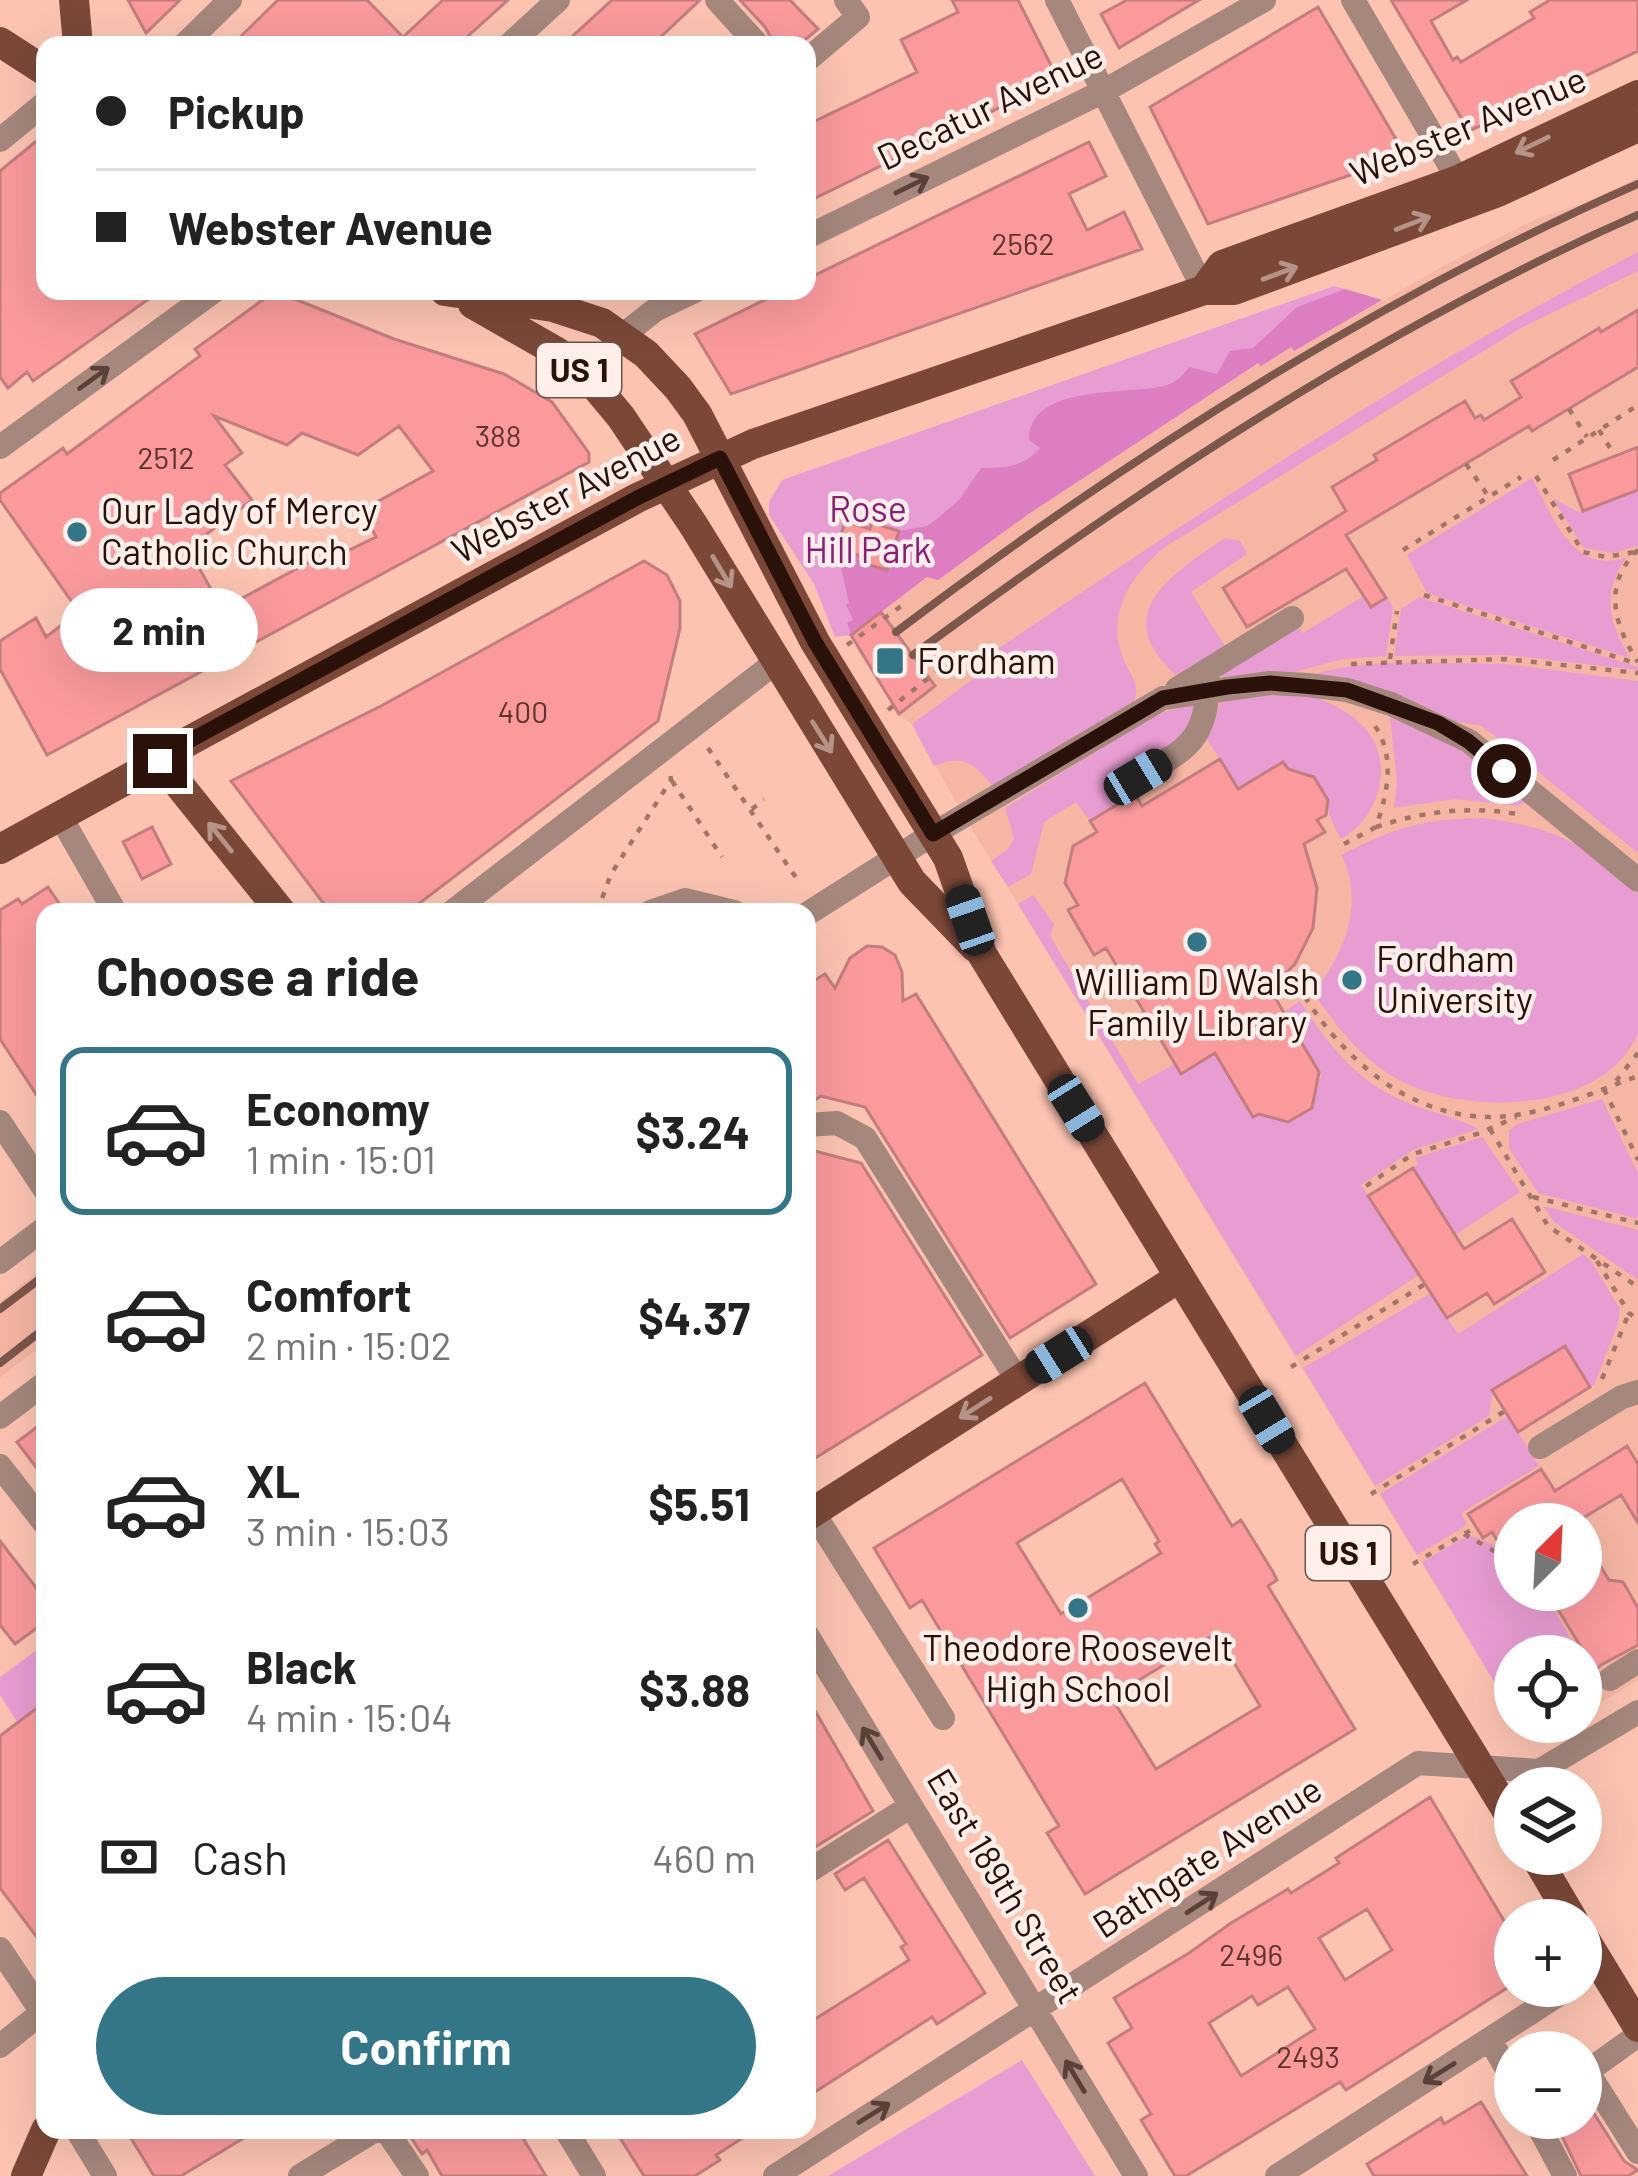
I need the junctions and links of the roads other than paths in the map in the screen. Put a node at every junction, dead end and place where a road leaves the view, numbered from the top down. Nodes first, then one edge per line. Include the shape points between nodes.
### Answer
1 (74, 0) edge
2 (230, 0) edge
3 (558, 0) edge
4 (717, 0) edge
5 (845, 0) edge
6 (1057, 0) edge
7 (1264, 0) edge
8 (1353, 0) edge
9 (77, 36) edge
10 (193, 36) edge
11 (519, 36) edge
12 (750, 36) edge
13 (0, 42) edge
14 (816, 52) edge
15 (36, 65) edge
16 (1105, 91) junction
17 (1638, 95) edge
18 (36, 110) edge
19 (1638, 127) edge
20 (0, 140) edge
21 (1464, 190) junction
22 (816, 233) edge
23 (1204, 290) junction
24 (202, 300) edge
25 (464, 300) edge
26 (502, 300) edge
27 (676, 300) edge
28 (622, 336) junction
29 (0, 447) edge
30 (720, 458) junction
31 (666, 483) junction
32 (1292, 618) dead end
33 (776, 662) junction
34 (1208, 689) junction
35 (1163, 698) junction
36 (160, 761) junction
37 (1138, 777) dead end
38 (61, 816) junction
39 (933, 834) junction
40 (0, 849) edge
41 (896, 856) junction
42 (1638, 880) edge
43 (110, 903) edge
44 (274, 903) edge
45 (464, 903) edge
46 (816, 908) edge
47 (982, 954) junction
48 (0, 1122) edge
49 (816, 1124) edge
50 (36, 1176) edge
51 (36, 1235) edge
52 (0, 1262) edge
53 (1180, 1277) junction
54 (1018, 1381) junction
55 (36, 1390) edge
56 (1638, 1392) edge
57 (0, 1417) edge
58 (1540, 1447) dead end
59 (0, 1466) edge
60 (816, 1510) edge
61 (36, 1512) edge
62 (816, 1523) edge
63 (816, 1651) edge
64 (1638, 1661) edge
65 (1610, 1678) dead end
66 (1638, 1712) edge
67 (943, 1718) dead end
68 (1479, 1767) junction
69 (1494, 1790) edge
70 (911, 1806) junction
71 (816, 1866) edge
72 (0, 1949) edge
73 (1602, 1987) edge
74 (36, 1999) edge
75 (1540, 2007) edge
76 (1036, 2011) junction
77 (36, 2019) edge
78 (1638, 2031) edge
79 (1490, 2040) junction
80 (0, 2046) edge
81 (1494, 2047) edge
82 (1602, 2059) edge
83 (1602, 2099) edge
84 (42, 2139) edge
85 (82, 2139) edge
86 (361, 2139) edge
87 (391, 2139) edge
88 (571, 2139) edge
89 (1545, 2139) edge
90 (1638, 2152) edge
91 (26, 2176) edge
92 (105, 2176) edge
93 (300, 2176) edge
94 (417, 2176) edge
95 (594, 2176) edge
96 (775, 2176) edge
97 (1136, 2176) edge
98 (1276, 2176) edge
99 (1565, 2176) edge

1 - 9 main road
2 - 10 street
3 - 11 street
4 - 12 street
5 - 14 street via 858,17
6 - 16 street
7 - 16 street, Decatur Avenue
8 - 21 street
13 - 15 main road
22 -> 16 street, Decatur Avenue
16 - 23 street
17 -> 21 main road, Webster Avenue
18 - 20 street
19 - 21 main road, Webster Avenue
21 - 23 main road, Webster Avenue via 1234,290
23 - 30 main road, Webster Avenue
29 -> 24 street
25 - 31 main road, US 1 via 575,366 622,416
26 - 28 main road, US 1 via 553,307
27 - 28 street
28 - 30 main road, US 1 via 677,388
30 - 31 main road, Webster Avenue
30 - 39 main road via 804,623
31 -> 33 main road, US 1
31 - 36 main road, Webster Avenue
32 - 35 street
33 -> 41 main road, US 1
33 - 45 street
34 - 35 street
34 - 37 street via 1199,735
34 - 42 street via 1270,683 1347,690 1438,723
35 - 39 street
36 - 38 main road, Webster Avenue
44 -> 36 main road
38 - 40 main road, Webster Avenue
38 - 43 street
39 - 41 street
39 - 47 main road
41 - 46 street
41 - 47 main road, US 1
47 - 53 main road, US 1
48 - 50 street
49 - 54 street via 837,1123 865,1138
51 - 52 street
53 - 54 main road
53 - 68 main road, US 1
54 -> 60 main road
55 - 57 street
56 - 58 street
59 - 61 street
62 - 67 street
70 -> 63 street, East 189th Street
64 - 65 street
66 - 68 street, Bathgate Avenue via 1539,1771
68 - 69 main road, US 1
76 -> 68 street, Bathgate Avenue via 1418,1763
70 - 71 street
70 - 76 street, East 189th Street
72 - 74 street
73 - 78 main road
75 - 79 street
96 -> 76 street, Bathgate Avenue
97 -> 76 street, East 189th Street
77 - 80 street
78 - 82 street
79 - 81 street
79 -> 98 street
83 - 90 street
84 - 91 main road
85 - 92 street
86 - 93 street
87 - 94 street
88 - 95 street
89 - 99 street

